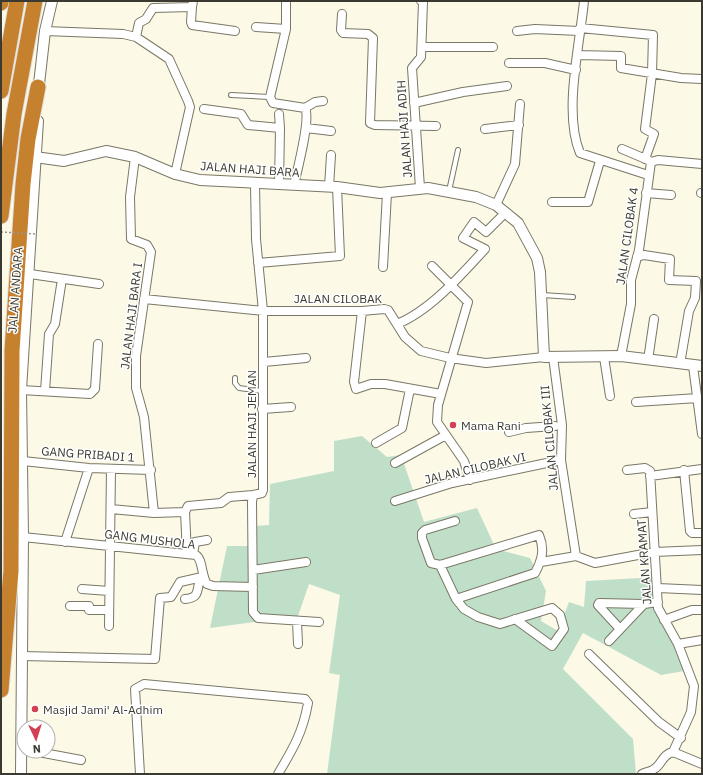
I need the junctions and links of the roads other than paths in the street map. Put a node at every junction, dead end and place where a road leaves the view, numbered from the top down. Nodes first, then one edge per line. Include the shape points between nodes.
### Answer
1 (17, 1) edge
2 (35, 1) edge
3 (52, 1) edge
4 (286, 1) edge
5 (421, 1) edge
6 (584, 1) edge
7 (193, 4) edge
8 (342, 14) dead end
9 (256, 27) dead end
10 (286, 29) junction
11 (580, 29) junction
12 (235, 31) dead end
13 (517, 31) dead end
14 (46, 32) junction
15 (136, 37) junction
16 (423, 47) junction
17 (493, 47) dead end
18 (578, 56) junction
19 (509, 63) dead end
20 (576, 70) junction
21 (652, 74) junction
22 (702, 79) edge
23 (507, 86) dead end
24 (38, 88) junction
25 (1, 91) edge
26 (231, 95) dead end
27 (270, 97) junction
28 (323, 101) dead end
29 (414, 103) junction
30 (520, 104) dead end
31 (305, 108) junction
32 (204, 109) dead end
33 (279, 114) dead end
34 (417, 124) junction
35 (436, 126) dead end
36 (519, 126) junction
37 (280, 128) junction
38 (306, 128) junction
39 (485, 129) dead end
40 (331, 131) dead end
41 (622, 149) dead end
42 (458, 150) dead end
43 (331, 155) dead end
44 (135, 156) junction
45 (35, 157) junction
46 (600, 160) junction
47 (648, 160) junction
48 (702, 164) edge
49 (175, 174) junction
50 (648, 175) junction
51 (255, 184) junction
52 (279, 185) junction
53 (294, 186) junction
54 (333, 187) junction
55 (420, 188) junction
56 (449, 191) junction
57 (387, 193) junction
58 (646, 193) junction
59 (671, 196) dead end
60 (552, 202) dead end
61 (496, 205) junction
62 (506, 212) junction
63 (1, 216) edge
64 (637, 257) junction
65 (258, 263) junction
66 (432, 266) dead end
67 (383, 267) dead end
68 (30, 274) junction
69 (62, 278) junction
70 (99, 284) dead end
71 (452, 285) junction
72 (540, 295) junction
73 (573, 297) dead end
74 (144, 299) junction
75 (263, 311) junction
76 (362, 311) junction
77 (654, 318) dead end
78 (398, 324) junction
79 (98, 344) dead end
80 (621, 356) junction
81 (549, 357) junction
82 (604, 357) junction
83 (306, 358) dead end
84 (450, 358) junction
85 (648, 360) junction
86 (264, 362) junction
87 (680, 364) junction
88 (697, 366) edge
89 (235, 378) dead end
90 (410, 389) junction
91 (21, 390) junction
92 (45, 391) junction
93 (262, 391) junction
94 (441, 394) junction
95 (610, 396) dead end
96 (698, 398) junction
97 (636, 402) dead end
98 (291, 406) dead end
99 (262, 409) junction
100 (559, 425) junction
101 (509, 432) dead end
102 (702, 434) edge
103 (446, 435) junction
104 (376, 443) dead end
105 (561, 460) junction
106 (23, 461) junction
107 (399, 461) dead end
108 (89, 468) junction
109 (702, 469) edge
110 (111, 470) junction
111 (151, 470) junction
112 (627, 470) dead end
113 (684, 470) junction
114 (650, 476) junction
115 (470, 480) junction
116 (253, 495) junction
117 (395, 501) dead end
118 (111, 509) junction
119 (185, 512) junction
120 (652, 512) junction
121 (154, 513) junction
122 (634, 514) dead end
123 (454, 521) dead end
124 (702, 533) edge
125 (23, 537) junction
126 (207, 540) dead end
127 (65, 542) junction
128 (111, 546) junction
129 (702, 550) edge
130 (654, 552) junction
131 (190, 554) junction
132 (576, 556) junction
133 (306, 562) dead end
134 (541, 562) junction
135 (440, 565) junction
136 (253, 570) junction
137 (203, 578) junction
138 (253, 587) junction
139 (658, 588) junction
140 (82, 589) dead end
141 (702, 590) edge
142 (109, 591) junction
143 (185, 599) dead end
144 (456, 599) junction
145 (658, 602) junction
146 (644, 604) junction
147 (70, 606) dead end
148 (109, 610) junction
149 (702, 610) edge
150 (515, 619) junction
151 (664, 620) junction
152 (297, 621) junction
153 (319, 622) dead end
154 (109, 626) dead end
155 (620, 629) junction
156 (702, 640) edge
157 (609, 642) dead end
158 (298, 644) dead end
159 (678, 644) junction
160 (589, 654) dead end
161 (22, 656) junction
162 (1, 690) edge
163 (22, 719) edge
164 (681, 738) junction
165 (673, 752) junction
166 (56, 755) edge
167 (22, 759) edge
168 (81, 760) dead end
169 (702, 764) edge
170 (21, 774) edge
171 (140, 774) edge
172 (278, 774) edge
173 (642, 774) edge

1 - 25 highway
2 - 63 highway via 14,114
3 - 14 street, JALAN ANDARA
4 - 10 street
5 - 16 street, JALAN HAJI ADIH
6 - 11 street, JALAN CILOBAK 4
7 - 12 street via 192,26
7 - 15 street via 153,8 146,19 139,23
8 - 34 street via 341,30 344,33 368,34 372,38 370,122 375,125
9 - 10 street
10 - 27 street
11 - 13 street
11 - 18 street, JALAN CILOBAK 4
11 - 21 street via 654,35
14 - 15 street via 123,34
14 - 24 street, JALAN ANDARA
15 - 49 street via 169,59 190,107
16 - 17 street
16 - 29 street, JALAN HAJI ADIH via 421,57 412,68
18 - 20 street, JALAN CILOBAK 4
18 - 21 street via 621,56 621,68
19 - 20 street via 545,64
20 - 46 street, JALAN CILOBAK 4 via 573,108 576,143 580,153
21 - 22 street
21 - 47 street via 645,129 654,134
23 - 29 street via 463,92
24 - 45 street, JALAN ANDARA
24 - 162 highway via 25,169 12,351 10,571
26 - 27 lane
27 - 31 street via 273,103
28 - 31 street
29 - 34 street, JALAN HAJI ADIH
30 - 36 street
31 - 38 street
32 - 37 street via 242,114 248,125
33 - 37 street
34 - 35 street
34 - 55 street, JALAN HAJI ADIH
36 - 39 street
36 - 61 street via 515,164
37 - 52 street
38 - 40 street
38 - 53 street
41 - 47 street
42 - 56 lane
43 - 54 street
44 - 45 street, JALAN HAJI BARA via 106,151 64,161
44 - 49 street, JALAN HAJI BARA
44 - 74 street, JALAN HAJI BARA I via 130,197 131,239 147,245 151,252
45 - 68 street, JALAN ANDARA
46 - 50 street, JALAN CILOBAK 4
46 - 60 street via 588,202
47 - 48 street
47 - 50 street
49 - 51 street, JALAN HAJI BARA via 200,180
50 - 58 street, JALAN CILOBAK 4
51 - 52 street, JALAN HAJI BARA
51 - 65 street, JALAN HAJI JEMAN
52 - 53 street, JALAN HAJI BARA
53 - 54 street, JALAN HAJI BARA
54 - 57 street, JALAN HAJI BARA
54 - 65 street via 340,256
55 - 56 street, JALAN HAJI BARA
55 - 57 street, JALAN HAJI BARA
56 - 61 street, JALAN HAJI BARA
57 - 67 street
58 - 59 street
58 - 64 street, JALAN CILOBAK 4
61 - 62 street, JALAN HAJI BARA
62 - 71 street via 486,232 474,222 463,238 485,249
62 - 72 street, JALAN HAJI BARA via 518,223 537,258
64 - 80 street, JALAN CILOBAK 4 via 631,280 631,304
64 - 87 street via 644,255 670,259 669,280 696,281 695,298 689,311
65 - 75 street, JALAN HAJI JEMAN
66 - 71 street
68 - 69 street
68 - 91 street, JALAN ANDARA
69 - 70 street
69 - 92 street via 55,324 49,334
71 - 78 street via 407,320
71 - 84 street via 468,302
72 - 73 lane
72 - 81 street, JALAN HAJI BARA
74 - 75 street, JALAN CILOBAK
74 - 111 street, JALAN HAJI BARA I via 136,356 136,388 144,417
75 - 76 street, JALAN CILOBAK
75 - 86 street, JALAN HAJI JEMAN
76 - 78 street, JALAN CILOBAK via 388,310
76 - 90 street via 354,382 356,389 371,384
77 - 85 street
78 - 84 street, JALAN CILOBAK via 406,337 421,351
79 - 92 street via 94,389 90,394
80 - 82 street, JALAN CILOBAK
80 - 85 street, JALAN CILOBAK
81 - 82 street, JALAN CILOBAK
81 - 84 street, JALAN CILOBAK via 486,363
81 - 100 street, JALAN CILOBAK III
82 - 95 street
83 - 86 street
84 - 94 street
85 - 87 street, JALAN CILOBAK
86 - 93 street, JALAN HAJI JEMAN
87 - 88 street, JALAN CILOBAK
88 - 96 street
89 - 93 lane via 239,388
90 - 94 street
90 - 104 street via 402,428
91 - 92 street
91 - 106 street, JALAN ANDARA
93 - 99 street, JALAN HAJI JEMAN
94 - 103 street via 437,422
96 - 97 street
96 - 102 street
98 - 99 street
99 - 116 street, JALAN HAJI JEMAN via 263,490 262,493
100 - 101 street
100 - 105 street, JALAN CILOBAK III
103 - 107 street
103 - 115 street via 464,461
105 - 115 street, JALAN CILOBAK VI
105 - 132 street, JALAN CILOBAK III
106 - 108 street, GANG PRIBADI 1
106 - 125 street, JALAN ANDARA
108 - 110 street, GANG PRIBADI 1
108 - 127 street
109 - 113 street
110 - 111 street, GANG PRIBADI 1
110 - 118 street
111 - 121 street, JALAN HAJI BARA I
112 - 114 street via 645,468 650,471
113 - 114 street
113 - 124 street via 690,531
114 - 120 street, JALAN KRAMAT
115 - 117 street, JALAN CILOBAK VI
116 - 119 street via 229,497 221,503 188,506
116 - 136 street, JALAN HAJI JEMAN
118 - 121 street
118 - 128 street
119 - 121 street
119 - 131 street
120 - 122 street
120 - 130 street, JALAN KRAMAT
123 - 135 street via 422,533 431,564
125 - 127 street, GANG MUSHOLA
125 - 161 street, JALAN ANDARA
126 - 131 street via 196,542
127 - 128 street, GANG MUSHOLA
128 - 131 street, GANG MUSHOLA
128 - 142 street
129 - 130 street
130 - 132 street via 595,563
130 - 139 street, JALAN KRAMAT
131 - 137 street, GANG MUSHOLA via 199,556
132 - 134 street
133 - 136 street
134 - 135 street via 542,541 539,535
134 - 144 street via 535,573
135 - 144 street
136 - 138 street, JALAN HAJI JEMAN
137 - 138 street via 207,584 213,586
137 - 143 street via 194,599
137 - 161 street via 180,582 171,597 160,598 155,659
138 - 152 street, JALAN HAJI JEMAN via 253,612 256,617
139 - 141 street
139 - 145 street, JALAN KRAMAT
140 - 142 street
142 - 148 street
144 - 150 street via 464,609 478,617 500,624
145 - 146 street
145 - 151 street, JALAN KRAMAT
146 - 155 street
146 - 155 street via 599,603 598,605
147 - 148 street via 89,606 89,610
148 - 154 street
149 - 151 street via 692,610
150 - 150 street via 552,608 560,615 564,629 552,646
151 - 159 street, JALAN KRAMAT
152 - 153 street, JALAN HAJI JEMAN
152 - 158 street
155 - 157 street
156 - 159 street
159 - 164 street, JALAN KRAMAT via 694,686 692,712
160 - 164 street via 659,722
161 - 163 street, JALAN ANDARA
164 - 165 street, JALAN KRAMAT
165 - 169 street
165 - 173 street via 669,752 655,769
166 - 168 street
167 - 170 street, JALAN ANDARA
171 - 172 street via 135,689 144,684 305,699 308,704 304,724 298,740

